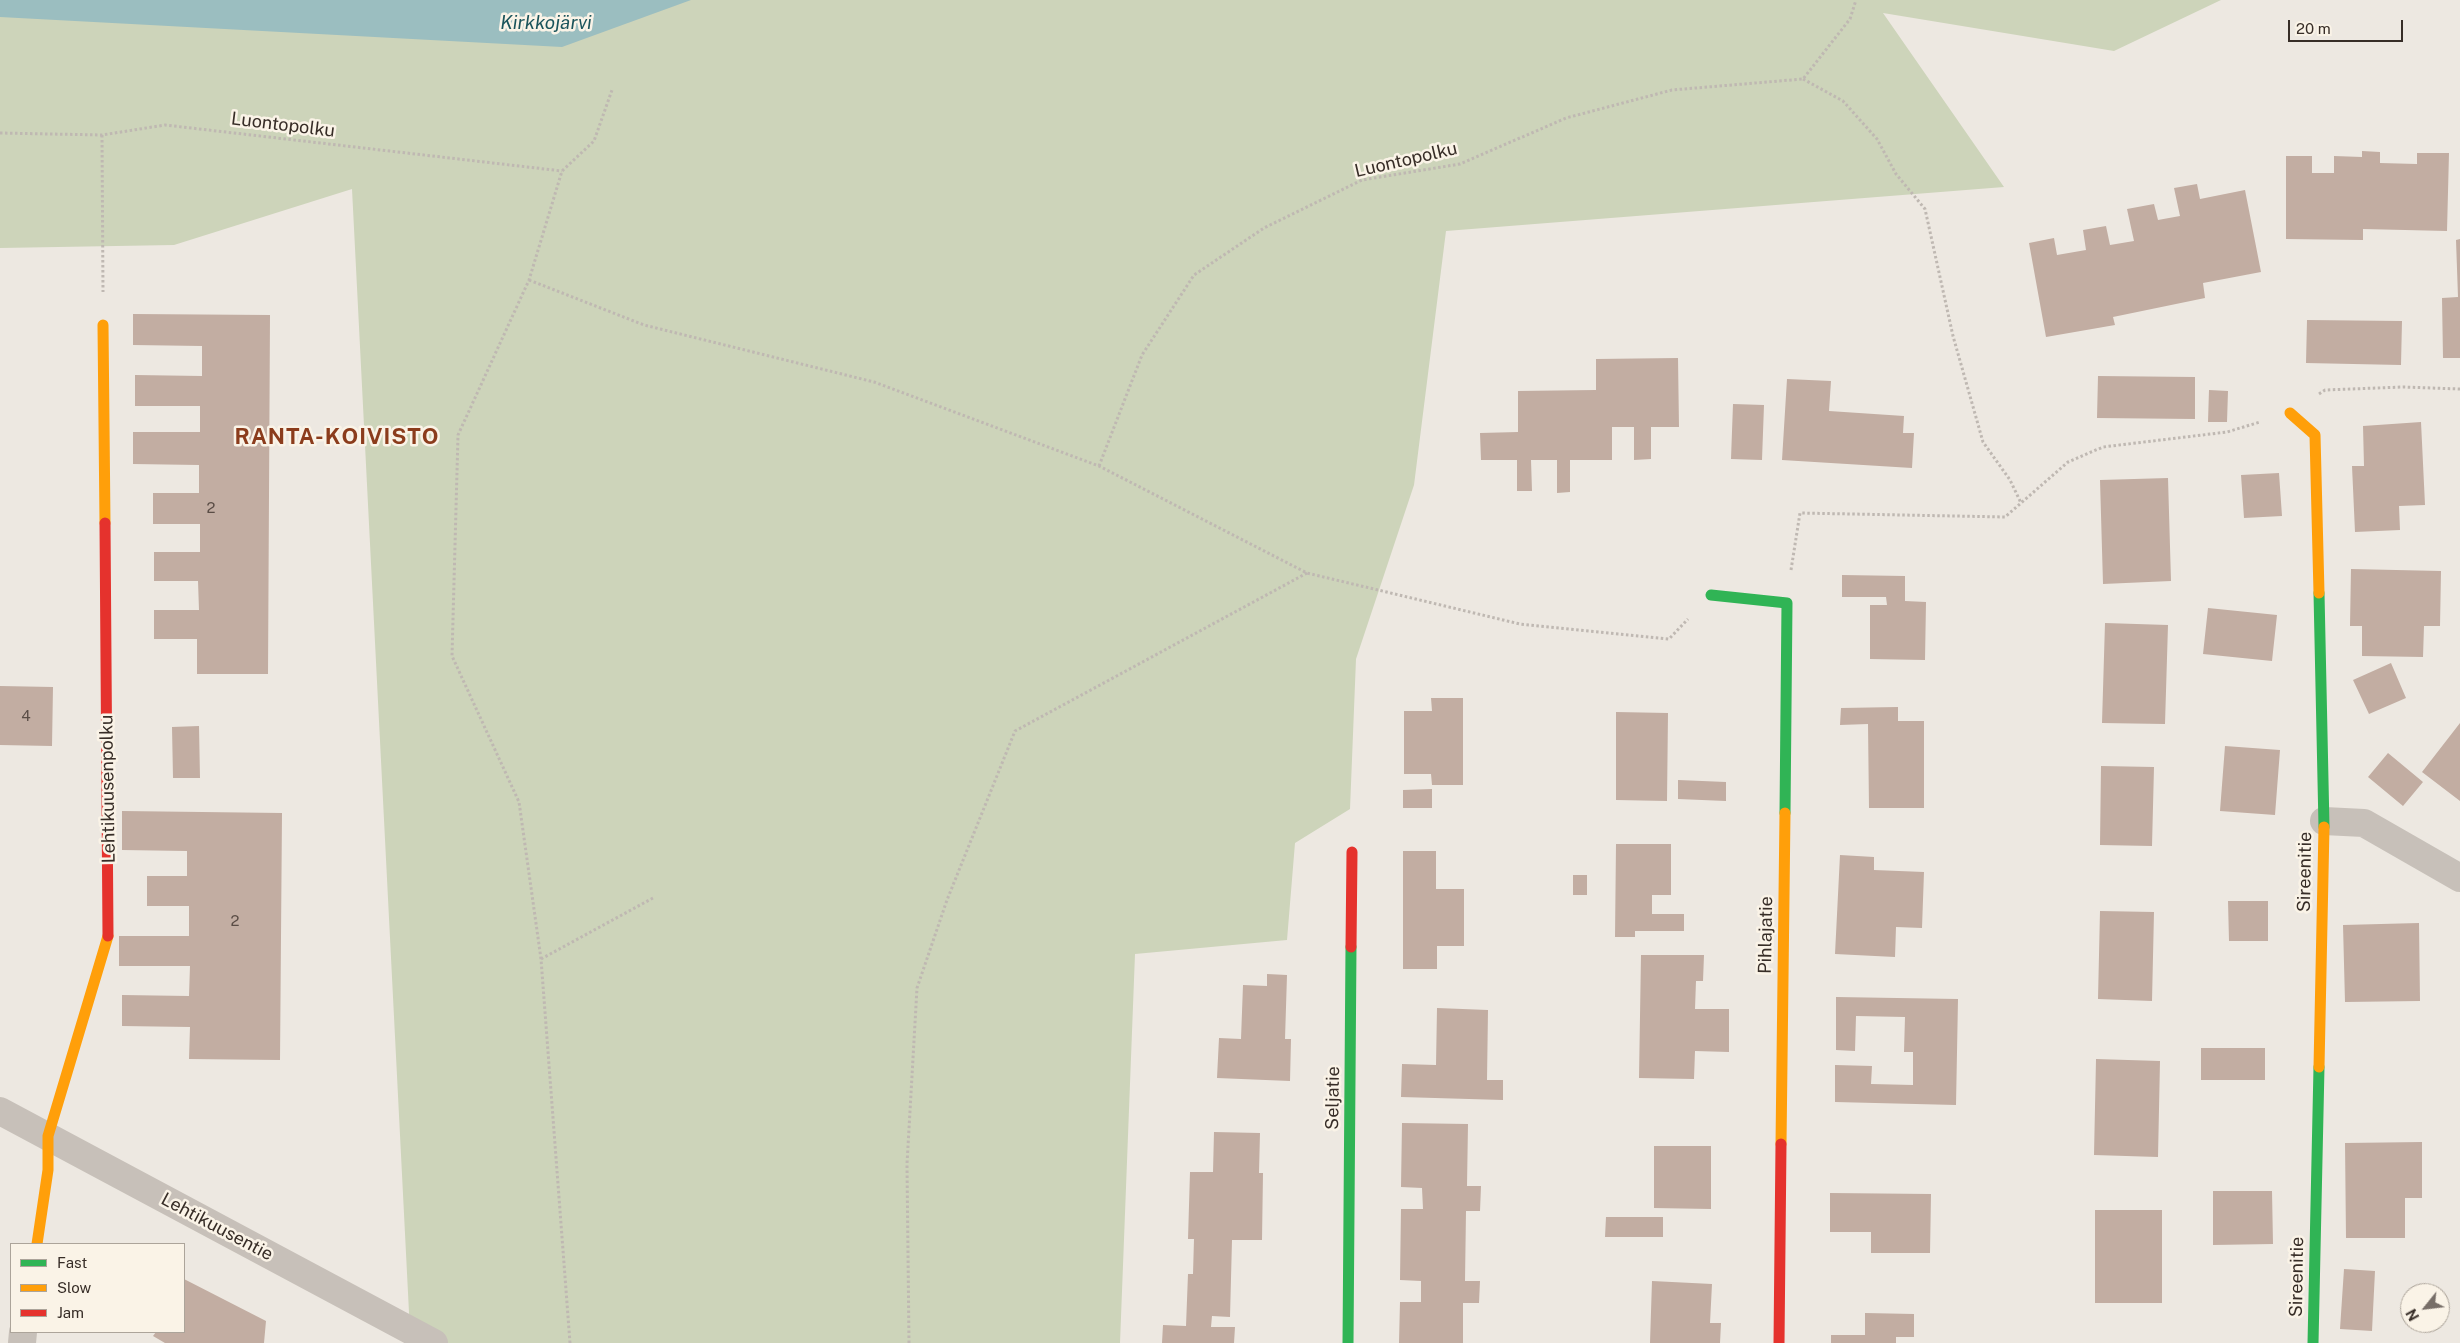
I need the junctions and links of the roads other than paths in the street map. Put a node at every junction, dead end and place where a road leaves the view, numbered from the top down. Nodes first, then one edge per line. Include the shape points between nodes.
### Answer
1 (103, 325) road end
2 (2290, 413) road end
3 (1711, 595) road end
4 (2324, 820) junction
5 (1352, 852) dead end
6 (2460, 878) edge
7 (0, 1111) edge
8 (48, 1136) junction
9 (37, 1243) edge
10 (434, 1343) edge
11 (1348, 1343) edge
12 (1779, 1343) edge
13 (2313, 1343) edge

1 - 8 street, Lehtikuusenpolku via 109,931
2 - 4 street, Sireenitie via 2315,435
3 - 12 street, Pihlajatie via 1787,603
4 - 6 street via 2364,823
4 - 13 street, Sireenitie
5 - 11 street, Seljatie
7 - 8 street, Lehtikuusentie
8 - 9 street, Lehtikuusenpolku via 48,1170
8 - 10 street, Lehtikuusentie

